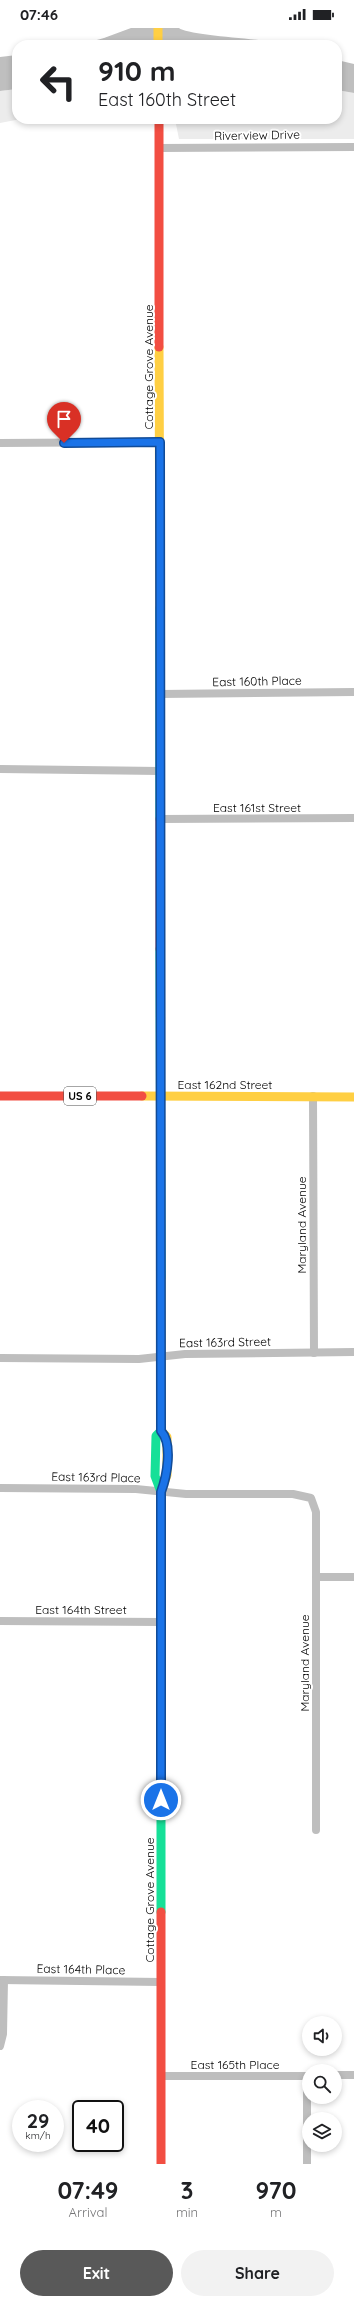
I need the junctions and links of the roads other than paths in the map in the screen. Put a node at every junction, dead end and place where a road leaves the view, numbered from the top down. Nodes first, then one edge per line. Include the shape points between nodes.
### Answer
1 (158, 28) edge
2 (158, 40) edge
3 (159, 124) edge
4 (354, 147) edge
5 (159, 148) junction
6 (160, 442) junction
7 (0, 443) edge
8 (354, 692) edge
9 (160, 694) junction
10 (0, 769) edge
11 (160, 771) junction
12 (354, 818) edge
13 (160, 819) junction
14 (0, 1096) edge
15 (161, 1096) junction
16 (313, 1096) junction
17 (354, 1097) edge
18 (354, 1352) edge
19 (314, 1353) junction
20 (162, 1357) junction
21 (0, 1358) edge
22 (0, 1488) edge
23 (161, 1492) junction
24 (310, 1498) joint
25 (316, 1577) junction
26 (354, 1577) edge
27 (0, 1621) edge
28 (161, 1622) junction
29 (316, 1830) dead end
30 (2, 1980) edge
31 (161, 1982) junction
32 (0, 2046) edge
33 (342, 2075) edge
34 (354, 2075) edge
35 (161, 2076) junction
36 (302, 2076) edge
37 (308, 2104) edge
38 (160, 2164) edge
39 (307, 2164) edge

1 - 2 main road
3 - 5 main road, Cottage Grove Avenue
4 - 5 street, Riverview Drive
5 - 6 main road, Cottage Grove Avenue
6 - 7 street
6 - 9 main road, Cottage Grove Avenue
8 - 9 street, East 160th Place
9 - 11 main road, Cottage Grove Avenue
10 - 11 street
11 - 13 main road, Cottage Grove Avenue
12 - 13 street, East 161st Street
13 - 15 main road, Cottage Grove Avenue
14 - 15 main road, East 162nd Street / US 6
15 - 16 main road, East 162nd Street / US 6
15 - 20 main road, Cottage Grove Avenue
16 - 17 main road, East 162nd Street / US 6
16 - 19 street, Maryland Avenue
18 - 19 street, East 163rd Street
19 - 20 street, East 163rd Street via 185,1354
20 - 21 street, East 163rd Street via 139,1360
20 - 23 main road, Cottage Grove Avenue via 161,1431 167,1437 167,1476
22 - 23 street, East 163rd Place via 136,1489
23 - 24 street, East 163rd Place via 292,1494
23 - 28 main road, Cottage Grove Avenue
24 - 25 street, Maryland Avenue via 316,1512
25 - 26 street
25 - 29 street, Maryland Avenue
27 - 28 street, East 164th Street
28 - 31 main road, Cottage Grove Avenue
30 - 31 street, East 164th Place
30 - 32 street via 3,2034
31 - 35 main road, Cottage Grove Avenue
33 - 34 street
35 - 36 street, East 165th Place
35 - 38 main road, Cottage Grove Avenue
37 - 39 street

